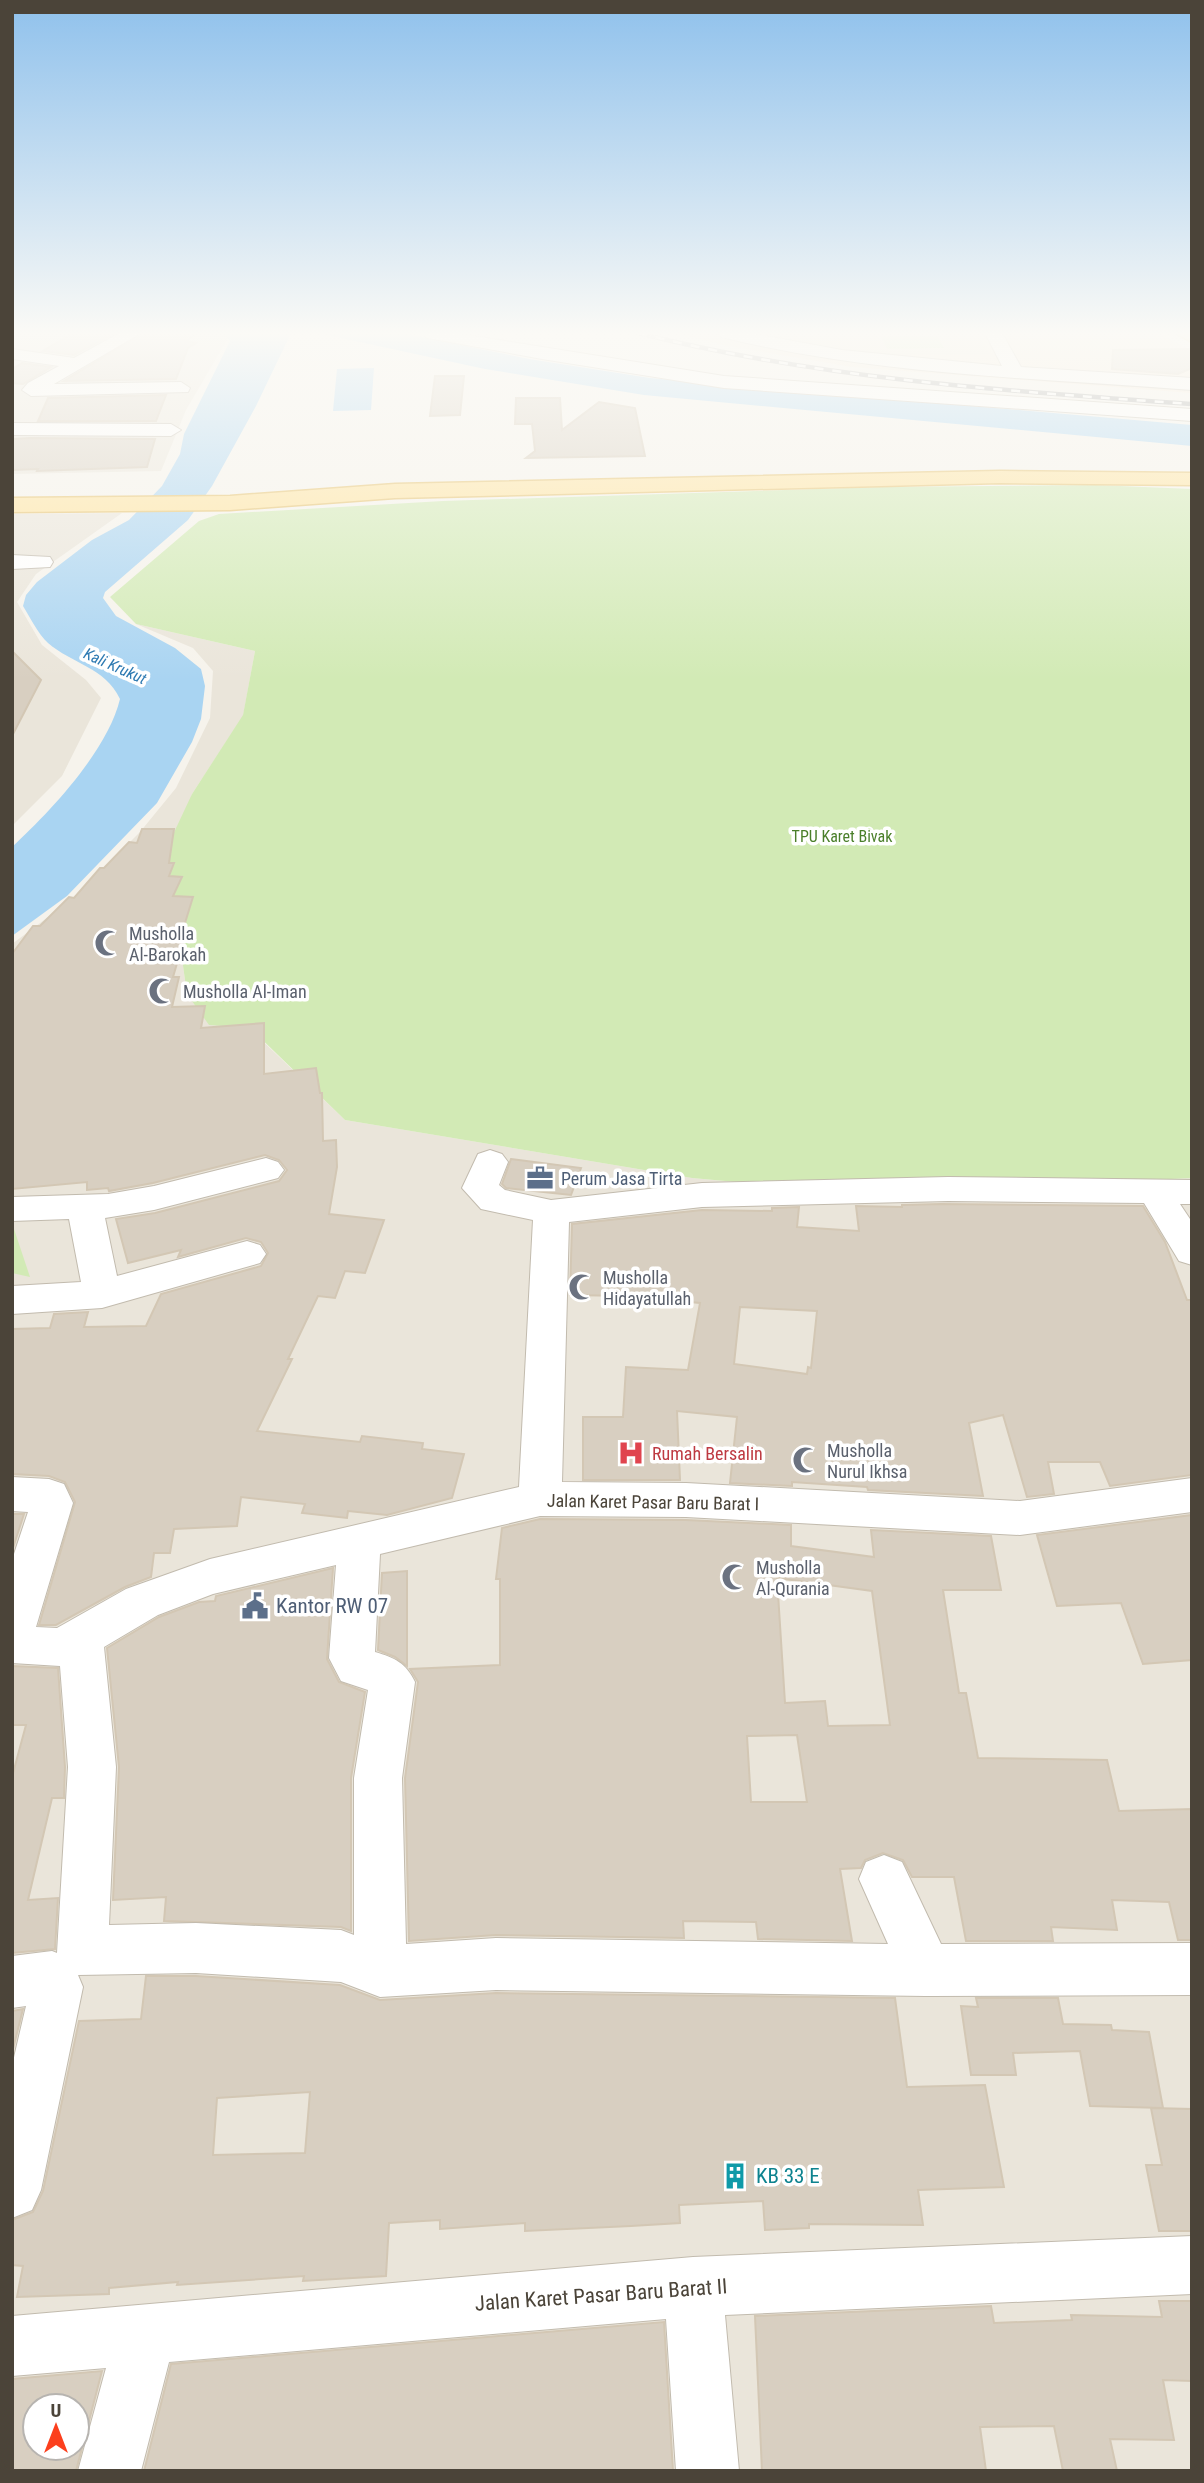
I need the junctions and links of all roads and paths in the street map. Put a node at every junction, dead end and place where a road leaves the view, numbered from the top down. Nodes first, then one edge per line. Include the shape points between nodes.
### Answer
1 (1192, 471) edge
2 (926, 474) junction
3 (1192, 480) edge
4 (12, 493) edge
5 (131, 498) junction
6 (12, 505) edge
7 (12, 562) edge
8 (42, 562) dead end
9 (490, 1162) dead end
10 (266, 1170) dead end
11 (1192, 1192) edge
12 (1156, 1194) junction
13 (85, 1207) junction
14 (12, 1209) edge
15 (551, 1212) junction
16 (1192, 1251) edge
17 (247, 1254) dead end
18 (102, 1294) junction
19 (12, 1300) edge
20 (12, 1494) edge
21 (1192, 1495) edge
22 (540, 1499) junction
23 (359, 1542) junction
24 (12, 1631) edge
25 (81, 1639) junction
26 (12, 1644) edge
27 (884, 1879) dead end
28 (1192, 1969) edge
29 (926, 1970) junction
30 (380, 1971) junction
31 (12, 1982) edge
32 (12, 2190) edge
33 (1192, 2265) edge
34 (693, 2287) junction
35 (146, 2334) junction
36 (12, 2346) edge
37 (109, 2471) edge
38 (708, 2471) edge

1 - 2 main road via 1101,468
2 - 3 main road
2 - 5 main road
4 - 5 main road
5 - 6 main road
7 - 8 street
9 - 15 street via 480,1188 486,1195
10 - 13 street via 154,1198
11 - 12 street
12 - 15 street via 948,1189 702,1195
12 - 16 street
13 - 14 street
13 - 18 street
15 - 22 street
17 - 18 street
18 - 19 street
20 - 24 street via 41,1494 52,1503
21 - 22 street, Jalan Karet Pasar Baru Barat I via 1020,1518 686,1500
22 - 23 street, Jalan Karet Pasar Baru Barat I
23 - 25 street, Jalan Karet Pasar Baru Barat I via 210,1577 142,1602
23 - 30 street via 352,1658 357,1667 382,1674 391,1682 379,1779
25 - 26 street, Jalan Karet Pasar Baru Barat I via 56,1648
25 - 30 street via 92,1767 82,1951 196,1948 329,1955
27 - 29 street
28 - 29 street
29 - 30 street via 496,1964
31 - 32 street via 52,1977 57,1987
33 - 34 street, Jalan Karet Pasar Baru Barat II
34 - 35 street, Jalan Karet Pasar Baru Barat II
34 - 38 street
35 - 36 street, Jalan Karet Pasar Baru Barat II
35 - 37 street

